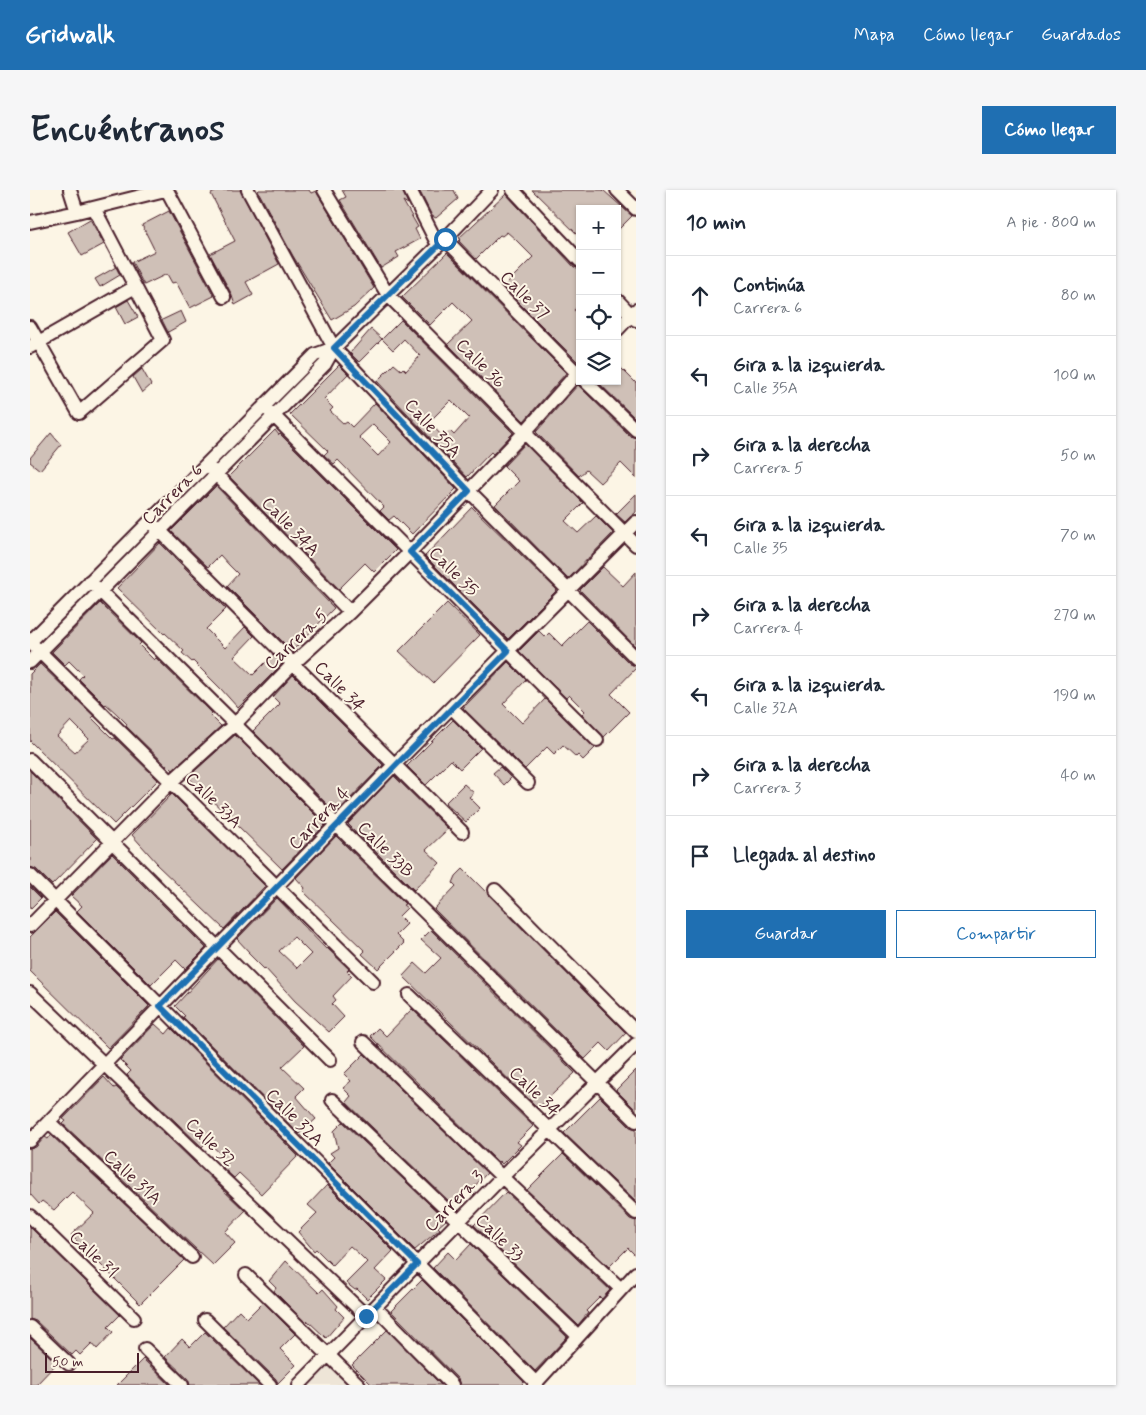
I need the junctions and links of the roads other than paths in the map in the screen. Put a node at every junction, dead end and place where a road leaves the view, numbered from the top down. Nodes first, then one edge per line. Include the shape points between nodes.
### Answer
1 (70, 190) edge
2 (166, 190) edge
3 (248, 190) edge
4 (324, 190) edge
5 (410, 190) edge
6 (492, 190) edge
7 (513, 190) edge
8 (617, 190) edge
9 (94, 208) junction
10 (636, 209) edge
11 (77, 212) junction
12 (30, 222) edge
13 (442, 242) junction
14 (576, 257) edge
15 (135, 286) junction
16 (388, 295) junction
17 (224, 297) dead end
18 (621, 304) edge
19 (634, 315) edge
20 (621, 326) edge
21 (30, 327) edge
22 (34, 345) edge
23 (334, 348) junction
24 (576, 371) edge
25 (576, 379) edge
26 (590, 385) edge
27 (264, 406) junction
28 (274, 416) junction
29 (636, 430) edge
30 (525, 432) junction
31 (206, 464) junction
32 (216, 474) junction
33 (469, 491) junction
34 (150, 521) junction
35 (636, 522) edge
36 (160, 531) junction
37 (625, 534) junction
38 (636, 545) edge
39 (410, 552) junction
40 (90, 581) junction
41 (568, 590) junction
42 (100, 591) junction
43 (350, 612) junction
44 (30, 642) edge
45 (508, 651) junction
46 (40, 652) junction
47 (636, 658) edge
48 (30, 662) edge
49 (293, 664) junction
50 (452, 708) junction
51 (235, 724) junction
52 (597, 740) dead end
53 (30, 760) edge
54 (394, 765) junction
55 (172, 782) junction
56 (528, 783) dead end
57 (337, 825) junction
58 (462, 832) dead end
59 (112, 842) junction
60 (30, 875) edge
61 (277, 887) junction
62 (495, 890) dead end
63 (55, 900) junction
64 (30, 926) edge
65 (217, 947) junction
66 (373, 982) dead end
67 (30, 993) edge
68 (409, 995) dead end
69 (160, 1006) junction
70 (636, 1032) edge
71 (363, 1042) dead end
72 (636, 1044) edge
73 (330, 1060) dead end
74 (105, 1065) junction
75 (597, 1083) junction
76 (332, 1100) dead end
77 (636, 1121) edge
78 (49, 1122) junction
79 (551, 1130) junction
80 (30, 1142) edge
81 (502, 1177) junction
82 (636, 1213) edge
83 (30, 1216) edge
84 (458, 1222) junction
85 (192, 1257) dead end
86 (417, 1264) junction
87 (636, 1272) edge
88 (246, 1275) dead end
89 (621, 1289) junction
90 (370, 1312) junction
91 (134, 1318) dead end
92 (205, 1320) dead end
93 (30, 1326) edge
94 (578, 1336) junction
95 (145, 1350) dead end
96 (328, 1355) junction
97 (69, 1364) dead end
98 (535, 1384) edge
99 (182, 1385) edge
100 (270, 1385) edge
101 (299, 1385) edge
102 (359, 1385) edge
103 (452, 1385) edge

1 - 11 street
2 - 9 street
2 - 17 street
3 - 23 street, Calle 35A
4 - 16 street, Calle 36
5 - 13 street, Calle 37
6 - 13 street, Carrera 6
7 - 14 street
8 - 10 street
9 - 11 street
9 - 15 street
11 - 12 street
13 - 16 street, Carrera 6
13 - 24 street, Calle 37
15 - 22 street
15 - 22 street via 163,340 79,413
16 - 23 street, Carrera 6
16 - 30 street, Calle 36
18 - 19 street
19 - 20 street
21 - 22 street
23 - 27 street, Carrera 6 via 315,355
23 - 28 street, Carrera 6 via 325,364
23 - 33 street, Calle 35A
25 - 30 street, Carrera 5
26 - 29 street, Calle 37
27 - 28 street, Calle 35
27 - 31 street, Carrera 6
28 - 32 street, Carrera 6
28 - 39 street, Calle 35
30 - 33 street, Carrera 5
30 - 37 street, Calle 36
31 - 32 street, Calle 34A
31 - 34 street, Carrera 6
32 - 36 street, Carrera 6
32 - 43 street, Calle 34A
33 - 39 street, Carrera 5
33 - 41 street, Calle 35A
34 - 36 street, Calle 34
34 - 40 street, Carrera 6
35 - 37 street, Carrera 4
36 - 42 street, Carrera 6
36 - 49 street, Calle 34
37 - 38 street, Calle 36
37 - 41 street, Carrera 4
39 - 43 street, Carrera 5
39 - 45 street, Calle 35
40 - 42 street, Calle 33B
40 - 44 street, Carrera 6
41 - 45 street, Carrera 4
41 - 47 street, Calle 35A
42 - 46 street, Carrera 6
42 - 51 street, Calle 33B
43 - 49 street, Carrera 5
44 - 46 street, Calle 33A
45 - 50 street, Carrera 4
45 - 52 street, Calle 35
46 - 48 street, Carrera 6
46 - 55 street, Calle 33A
49 - 51 street, Carrera 5
49 - 54 street, Calle 34
50 - 54 street, Carrera 4
50 - 56 street
51 - 55 street, Carrera 5
51 - 57 street, Calle 33B
53 - 59 street
54 - 57 street, Carrera 4
54 - 58 street, Calle 34
55 - 59 street, Carrera 5
55 - 61 street, Calle 33A
57 - 61 street, Carrera 4
57 - 75 street, Calle 33B
59 - 63 street, Carrera 5
59 - 65 street
60 - 63 street, Calle 32A
61 - 65 street, Carrera 4
61 - 66 street, Calle 33A
62 - 70 street
63 - 64 street, Carrera 5
63 - 69 street, Calle 32A
65 - 69 street, Carrera 4
65 - 73 street
67 - 74 street, Calle 32
68 - 79 street, Calle 34
69 - 74 street, Carrera 4
69 - 86 street, Calle 32A
71 - 81 street
72 - 75 street, Carrera 3
74 - 78 street, Carrera 4
74 - 90 street, Calle 32 via 282,1234
75 - 77 street, Calle 33B
75 - 79 street, Carrera 3
76 - 84 street, Calle 33
78 - 80 street, Carrera 4
78 - 85 street, Calle 31A
79 - 81 street, Carrera 3
79 - 82 street, Calle 34
81 - 84 street, Carrera 3
81 - 89 street
83 - 91 street, Calle 31
84 - 86 street, Carrera 3
84 - 94 street, Calle 33
86 - 90 street, Carrera 3
86 - 98 street, Calle 32A
87 - 89 street
88 - 96 street
89 - 94 street
90 - 96 street, Carrera 3
90 - 103 street, Calle 32
92 - 100 street
93 - 97 street
94 - 98 street
95 - 99 street
96 - 101 street, Carrera 3
96 - 102 street

